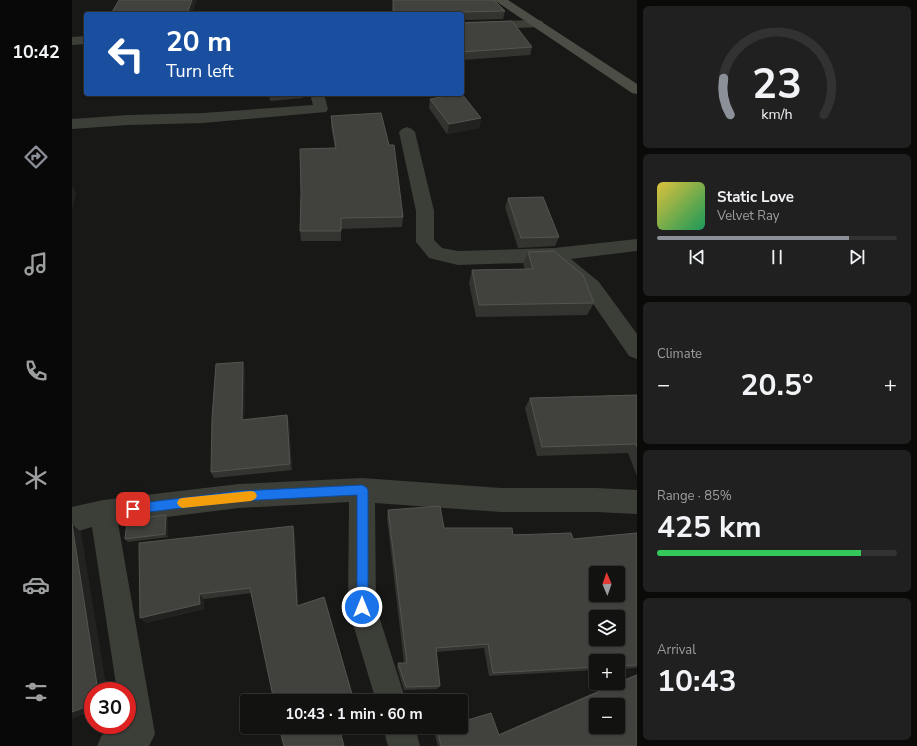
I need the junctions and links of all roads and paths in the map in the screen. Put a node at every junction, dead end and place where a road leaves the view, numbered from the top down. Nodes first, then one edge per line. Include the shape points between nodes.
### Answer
1 (500, 0) edge
2 (538, 24) junction
3 (464, 26) edge
4 (84, 40) edge
5 (72, 41) edge
6 (637, 90) edge
7 (318, 96) edge
8 (72, 124) edge
9 (407, 132) dead end
10 (637, 245) edge
11 (554, 255) junction
12 (637, 350) edge
13 (362, 490) junction
14 (637, 502) edge
15 (103, 512) junction
16 (72, 520) edge
17 (389, 694) edge
18 (400, 734) edge
19 (113, 746) edge
20 (404, 746) edge

1 - 2 main road
2 - 3 street
2 - 6 main road
4 - 5 street
7 - 8 street via 321,109
9 - 11 street via 425,211 425,242 436,253 458,258
10 - 11 street
11 - 12 street via 592,287
13 - 14 street via 501,500
13 - 15 street via 239,496
13 - 17 street via 362,607
15 - 16 street
15 - 19 street via 139,734
18 - 20 street

